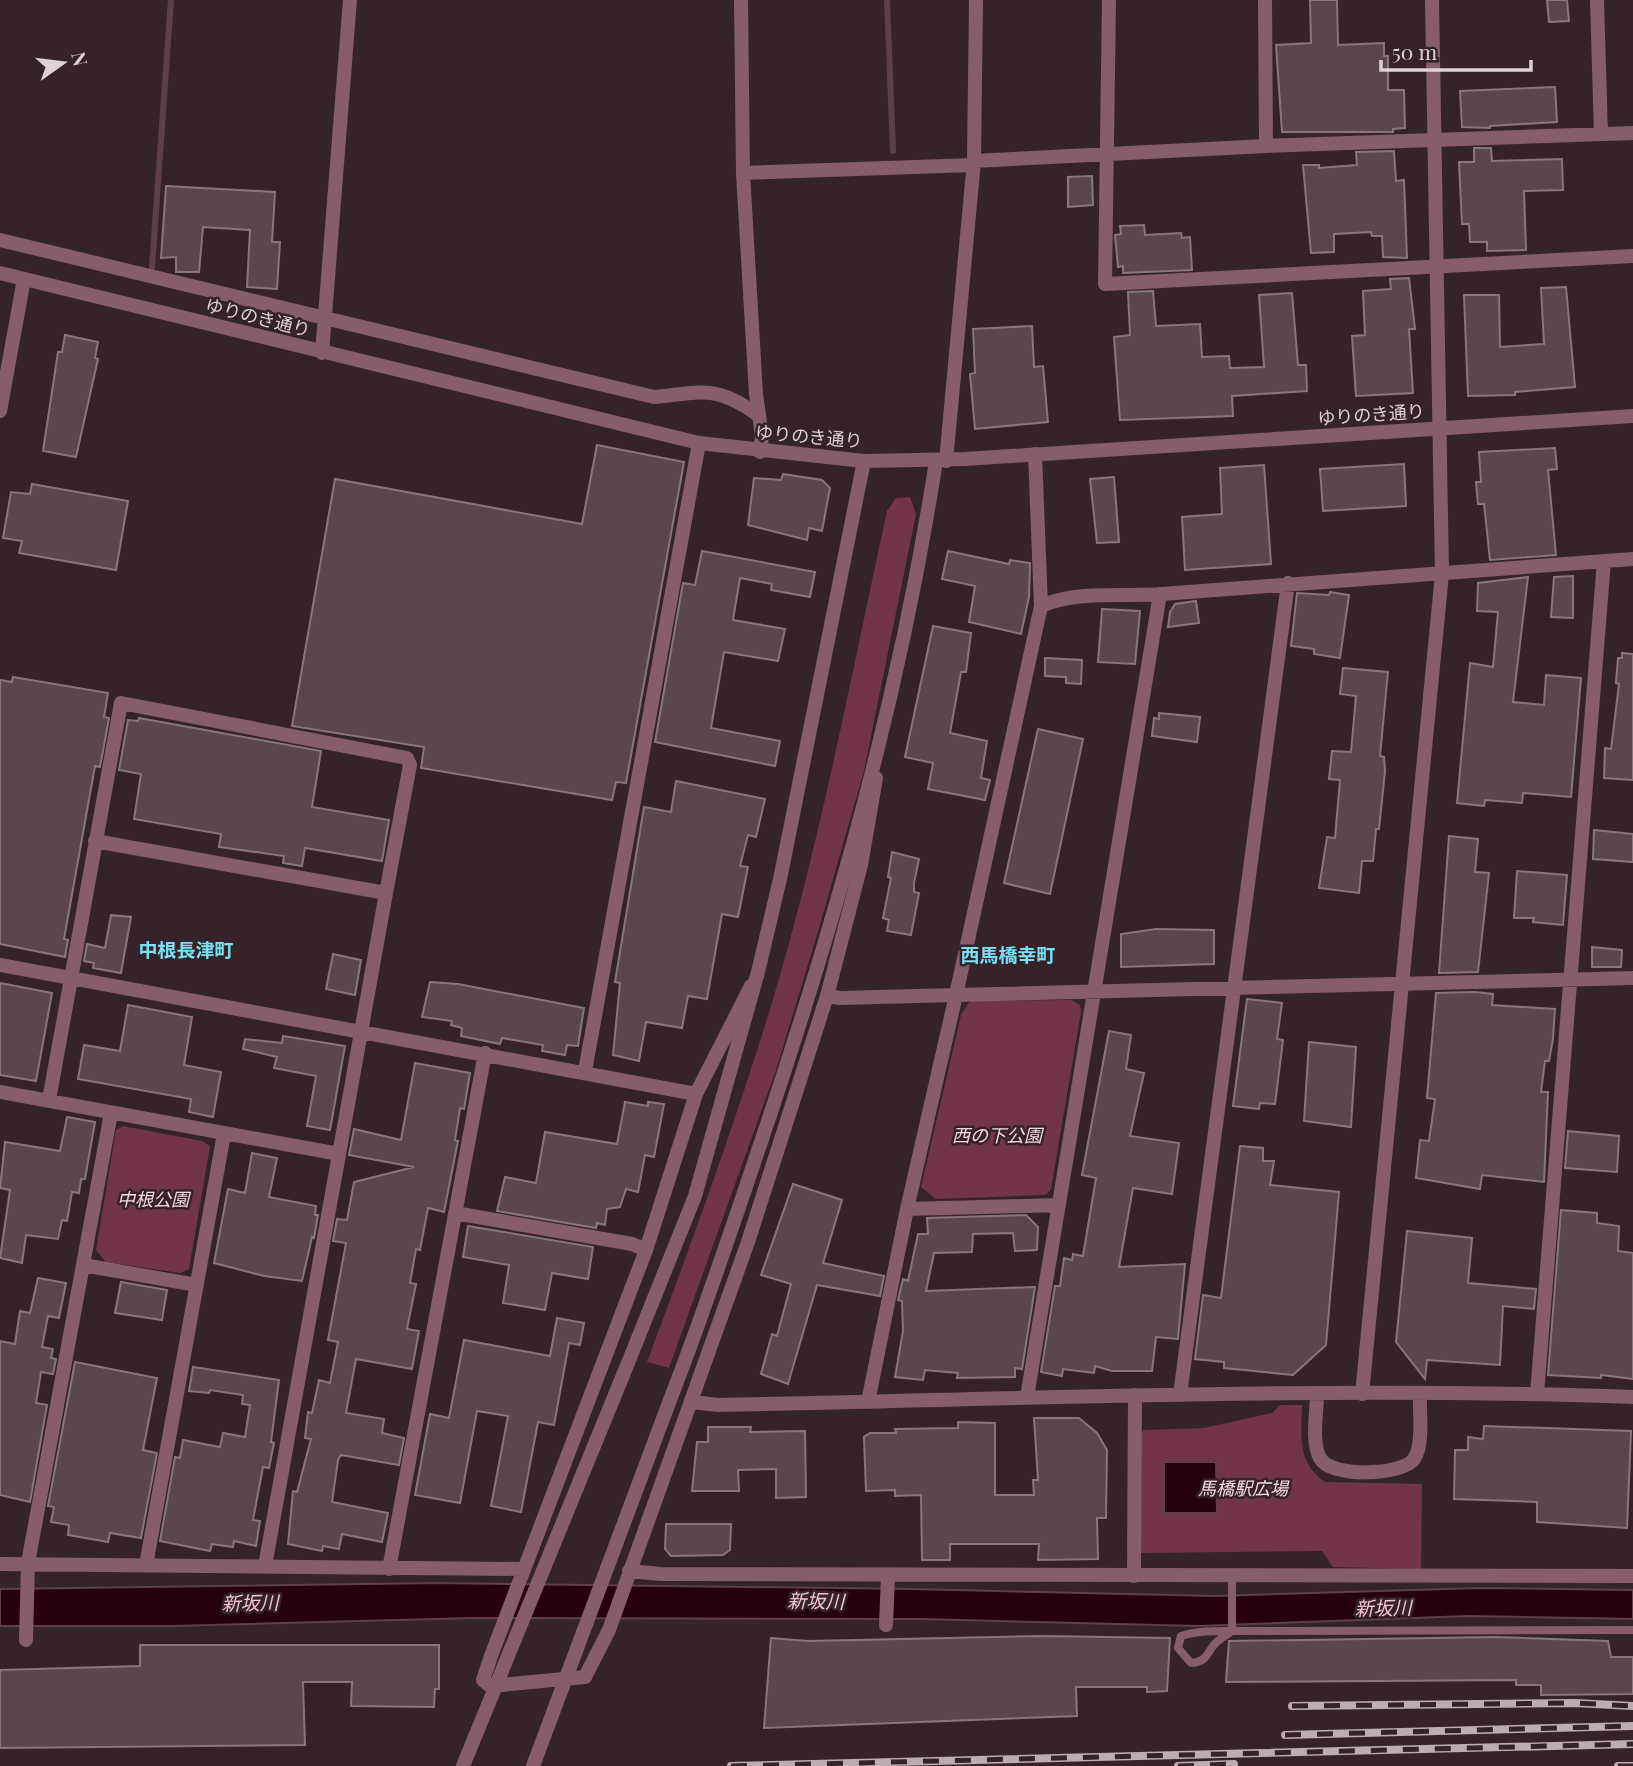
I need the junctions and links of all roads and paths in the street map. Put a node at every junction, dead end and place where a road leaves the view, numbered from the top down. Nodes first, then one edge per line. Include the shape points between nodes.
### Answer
1 (350, 0) edge
2 (741, 0) edge
3 (976, 0) edge
4 (1109, 0) edge
5 (1265, 0) edge
6 (1432, 0) edge
7 (1597, 0) edge
8 (1633, 133) edge
9 (1601, 134) junction
10 (1435, 141) junction
11 (1265, 146) junction
12 (1106, 155) junction
13 (973, 163) junction
14 (743, 173) junction
15 (0, 240) edge
16 (1633, 256) edge
17 (1436, 269) junction
18 (0, 273) edge
19 (24, 279) junction
20 (325, 319) junction
21 (322, 353) junction
22 (0, 411) edge
23 (758, 415) junction
24 (1633, 416) edge
25 (1439, 429) junction
26 (699, 443) junction
27 (760, 452) junction
28 (1035, 454) junction
29 (864, 461) junction
30 (941, 461) junction
31 (1633, 559) edge
32 (1604, 561) junction
33 (1442, 574) junction
34 (1288, 583) junction
35 (1160, 594) junction
36 (1041, 606) junction
37 (882, 743) junction
38 (95, 841) junction
39 (386, 893) junction
40 (0, 965) edge
41 (758, 972) junction
42 (70, 977) junction
43 (1633, 978) edge
44 (1569, 980) junction
45 (1401, 984) junction
46 (1234, 988) junction
47 (1094, 992) junction
48 (956, 995) junction
49 (827, 996) junction
50 (361, 1031) junction
51 (485, 1053) junction
52 (585, 1071) junction
53 (0, 1093) edge
54 (696, 1094) junction
55 (49, 1100) junction
56 (111, 1113) junction
57 (224, 1134) junction
58 (338, 1154) junction
59 (1059, 1205) junction
60 (907, 1209) junction
61 (455, 1213) junction
62 (646, 1250) junction
63 (83, 1265) junction
64 (197, 1285) junction
65 (1317, 1394) junction
66 (1362, 1394) junction
67 (1537, 1394) junction
68 (1135, 1395) junction
69 (1180, 1395) junction
70 (1420, 1395) junction
71 (1027, 1397) junction
72 (1633, 1397) edge
73 (692, 1402) junction
74 (868, 1402) junction
75 (28, 1563) junction
76 (0, 1564) edge
77 (146, 1565) junction
78 (265, 1566) junction
79 (389, 1569) junction
80 (523, 1569) junction
81 (629, 1571) junction
82 (1232, 1575) junction
83 (888, 1576) junction
84 (1134, 1576) junction
85 (1633, 1576) edge
86 (886, 1625) dead end
87 (1633, 1630) edge
88 (1232, 1631) junction
89 (26, 1640) dead end
90 (463, 1766) edge
91 (533, 1766) edge

1 - 20 street
2 - 14 street
3 - 13 street
4 - 12 street
5 - 11 street
6 - 10 street
7 - 9 street
8 - 9 street
9 - 10 street
10 - 11 street
10 - 17 street
11 - 12 street
12 - 13 street
12 - 17 street via 1105,284
13 - 14 street
13 - 30 street
14 - 23 street
15 - 20 street
16 - 17 street
17 - 25 street
18 - 19 street, ゆりのき通り
19 - 21 street, ゆりのき通り
19 - 22 street
20 - 21 street
20 - 23 street via 654,397 719,393
21 - 26 street, ゆりのき通り
23 - 27 street
24 - 25 street, ゆりのき通り
25 - 28 street, ゆりのき通り
25 - 33 street
26 - 27 street, ゆりのき通り
26 - 52 street
27 - 29 street, ゆりのき通り
28 - 30 street, ゆりのき通り
28 - 36 street
29 - 30 street, ゆりのき通り
29 - 41 street
30 - 37 street
31 - 32 street
32 - 33 street
32 - 44 street
33 - 34 street
33 - 45 street
34 - 35 street
34 - 46 street
35 - 36 street via 1058,599
35 - 47 street
36 - 48 street
37 - 49 street via 861,865
37 - 91 street, bridge via 797,1034 700,1324
38 - 39 street
38 - 39 street via 121,703 407,758 410,765
38 - 42 street
39 - 50 street
40 - 42 street
41 - 54 street
41 - 90 street, bridge via 695,1196
42 - 50 street
42 - 55 street
43 - 44 street
44 - 45 street
44 - 67 street
45 - 46 street
45 - 66 street
46 - 47 street
46 - 69 street
47 - 48 street
47 - 59 street
48 - 49 street
48 - 60 street
49 - 73 street
50 - 51 street
50 - 58 street
51 - 52 street
51 - 61 street
52 - 54 street
53 - 55 street
54 - 62 street
55 - 56 street
56 - 57 street
56 - 63 street
57 - 58 street
57 - 64 street
58 - 78 street
59 - 60 street
59 - 71 street
60 - 74 street
61 - 62 street
61 - 79 street
62 - 80 street
63 - 64 street
63 - 75 street
64 - 77 street
65 - 66 street
65 - 69 street
65 - 70 street via 1317,1450 1327,1467 1338,1472 1394,1470 1413,1460 1418,1448
66 - 70 street
67 - 70 street
67 - 72 street
68 - 69 street
68 - 71 street
68 - 84 street
71 - 74 street
73 - 74 street
73 - 81 street
75 - 76 street
75 - 77 street
75 - 89 street
77 - 78 street
78 - 79 street
79 - 80 street
80 - 81 street via 483,1680 490,1686 585,1678 609,1630
81 - 83 street
82 - 84 street
82 - 85 street
82 - 88 lane
83 - 84 street
83 - 86 street
87 - 88 lane
88 - 88 lane via 1181,1636 1178,1648 1191,1663 1200,1662

